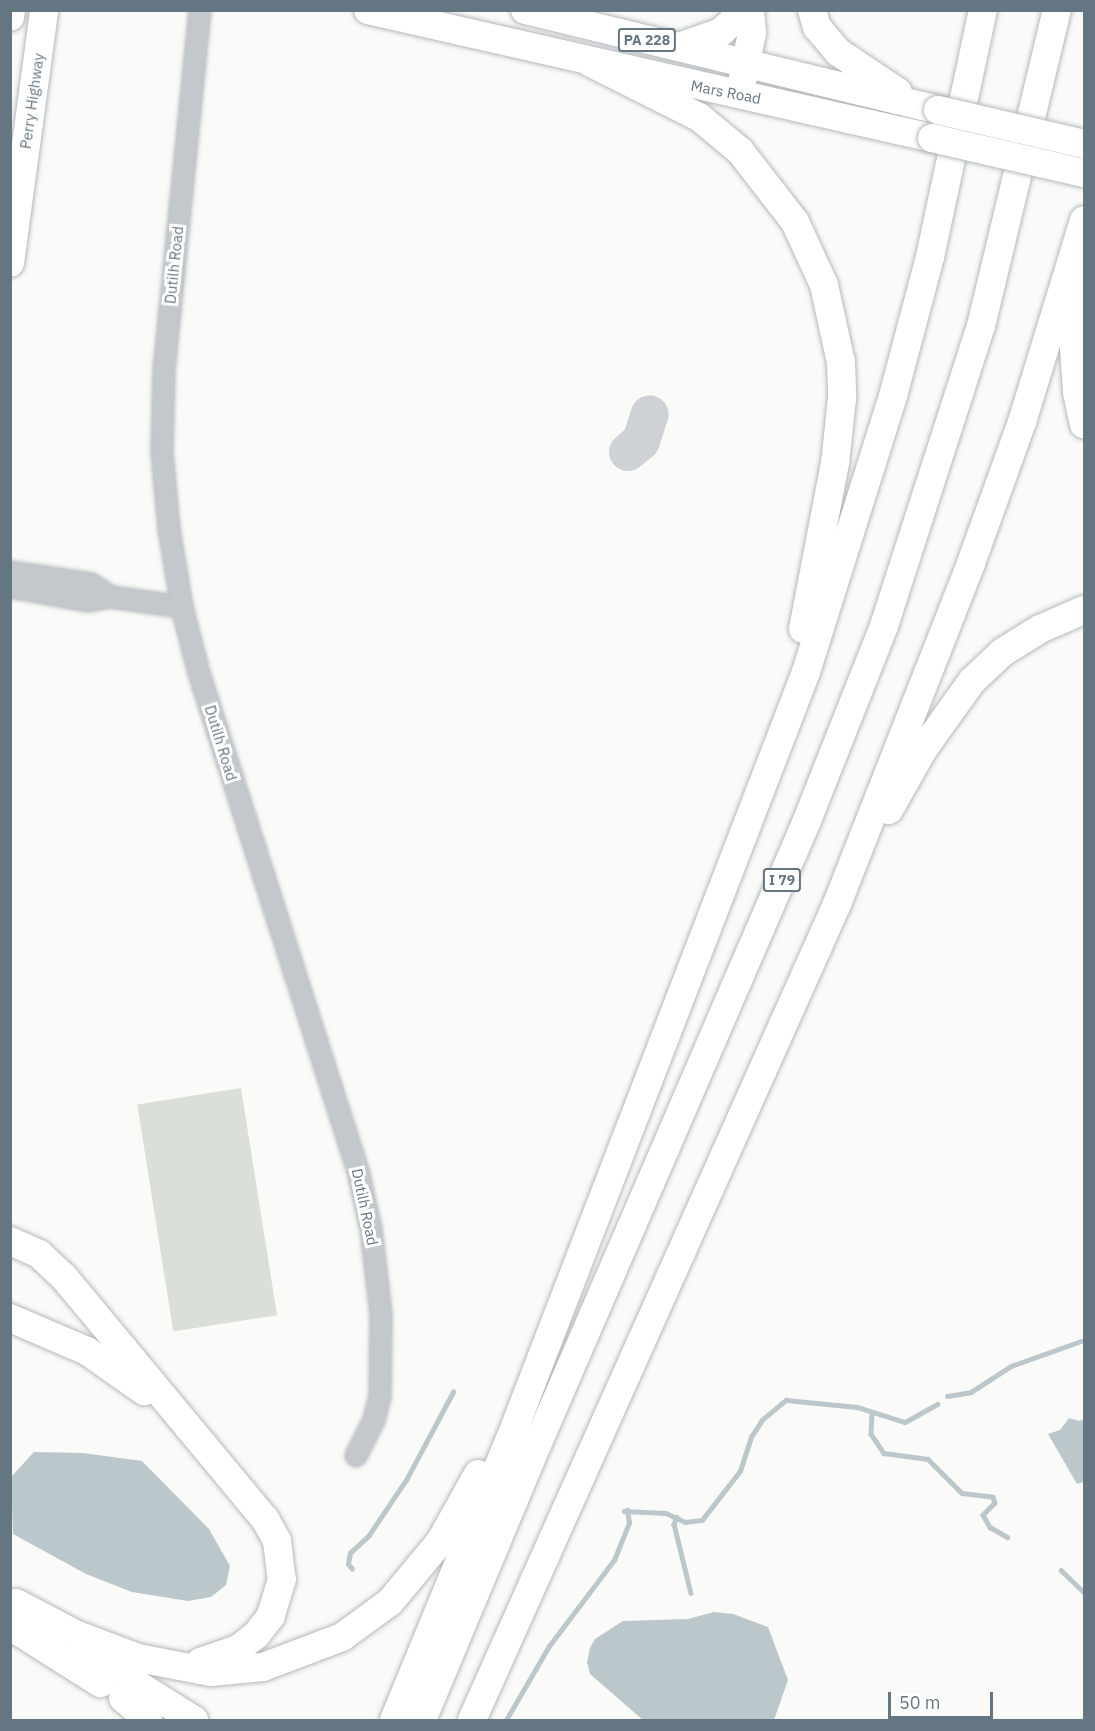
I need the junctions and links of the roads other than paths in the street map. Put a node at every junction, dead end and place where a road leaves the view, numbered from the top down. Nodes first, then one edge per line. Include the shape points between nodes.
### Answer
1 (11, 10) edge
2 (44, 10) edge
3 (200, 10) edge
4 (368, 10) edge
5 (525, 10) edge
6 (745, 10) edge
7 (750, 10) edge
8 (812, 10) edge
9 (983, 10) edge
10 (1057, 10) edge
11 (10, 17) edge
12 (679, 47) junction
13 (591, 63) junction
14 (747, 64) junction
15 (739, 93) junction
16 (926, 107) junction
17 (1084, 144) edge
18 (1084, 173) edge
19 (1084, 220) edge
20 (10, 263) edge
21 (1084, 281) edge
22 (1084, 423) edge
23 (10, 572) edge
24 (10, 587) edge
25 (111, 597) junction
26 (182, 607) junction
27 (1084, 610) edge
28 (772, 759) junction
29 (837, 904) junction
30 (10, 1241) edge
31 (559, 1305) junction
32 (10, 1318) edge
33 (204, 1445) junction
34 (356, 1456) dead end
35 (12, 1610) edge
36 (168, 1664) junction
37 (123, 1698) junction
38 (148, 1720) edge
39 (162, 1720) edge
40 (194, 1720) edge
41 (394, 1720) edge
42 (422, 1720) edge
43 (472, 1720) edge

1 - 11 highway
2 - 20 highway, Perry Highway
3 - 26 street, Dutilh Road via 162,413 165,490
4 - 13 highway, Mars Road / PA 228
5 - 12 highway, Mars Road / PA 228
6 - 12 highway via 721,32
7 - 14 highway via 752,33
8 - 16 highway via 818,27 838,52
9 - 28 highway via 951,168 893,396 813,652
10 - 42 highway, I 79 via 981,326 884,626 806,823
12 - 14 highway, Mars Road / PA 228
13 - 15 highway, Mars Road / PA 228
13 - 28 highway via 699,117 740,151 795,222 824,285 841,362 835,463 808,608
14 - 15 highway
14 - 16 highway, Mars Road / PA 228
15 - 18 highway, Mars Road / PA 228, bridge
16 - 17 highway, Mars Road / PA 228, bridge
19 - 29 highway via 1022,422
21 - 22 highway via 1074,368
23 - 25 street via 91,584
24 - 25 street via 88,601
25 - 26 street
26 - 34 street, Dutilh Road via 218,737 358,1171 371,1229 379,1286 381,1371 374,1420
27 - 29 highway via 1012,646 972,681 924,748
28 - 31 highway via 677,1012
29 - 43 highway
30 - 33 highway via 39,1254 63,1276
31 - 36 highway via 472,1486 440,1542 390,1602 342,1637 263,1666 211,1672
31 - 41 highway via 517,1421
32 - 33 highway via 57,1336 105,1362
33 - 36 highway via 271,1529 280,1553 280,1591 264,1626 238,1649 205,1661
35 - 36 highway via 105,1647
35 - 37 highway
35 - 40 highway
37 - 38 highway
37 - 39 highway

